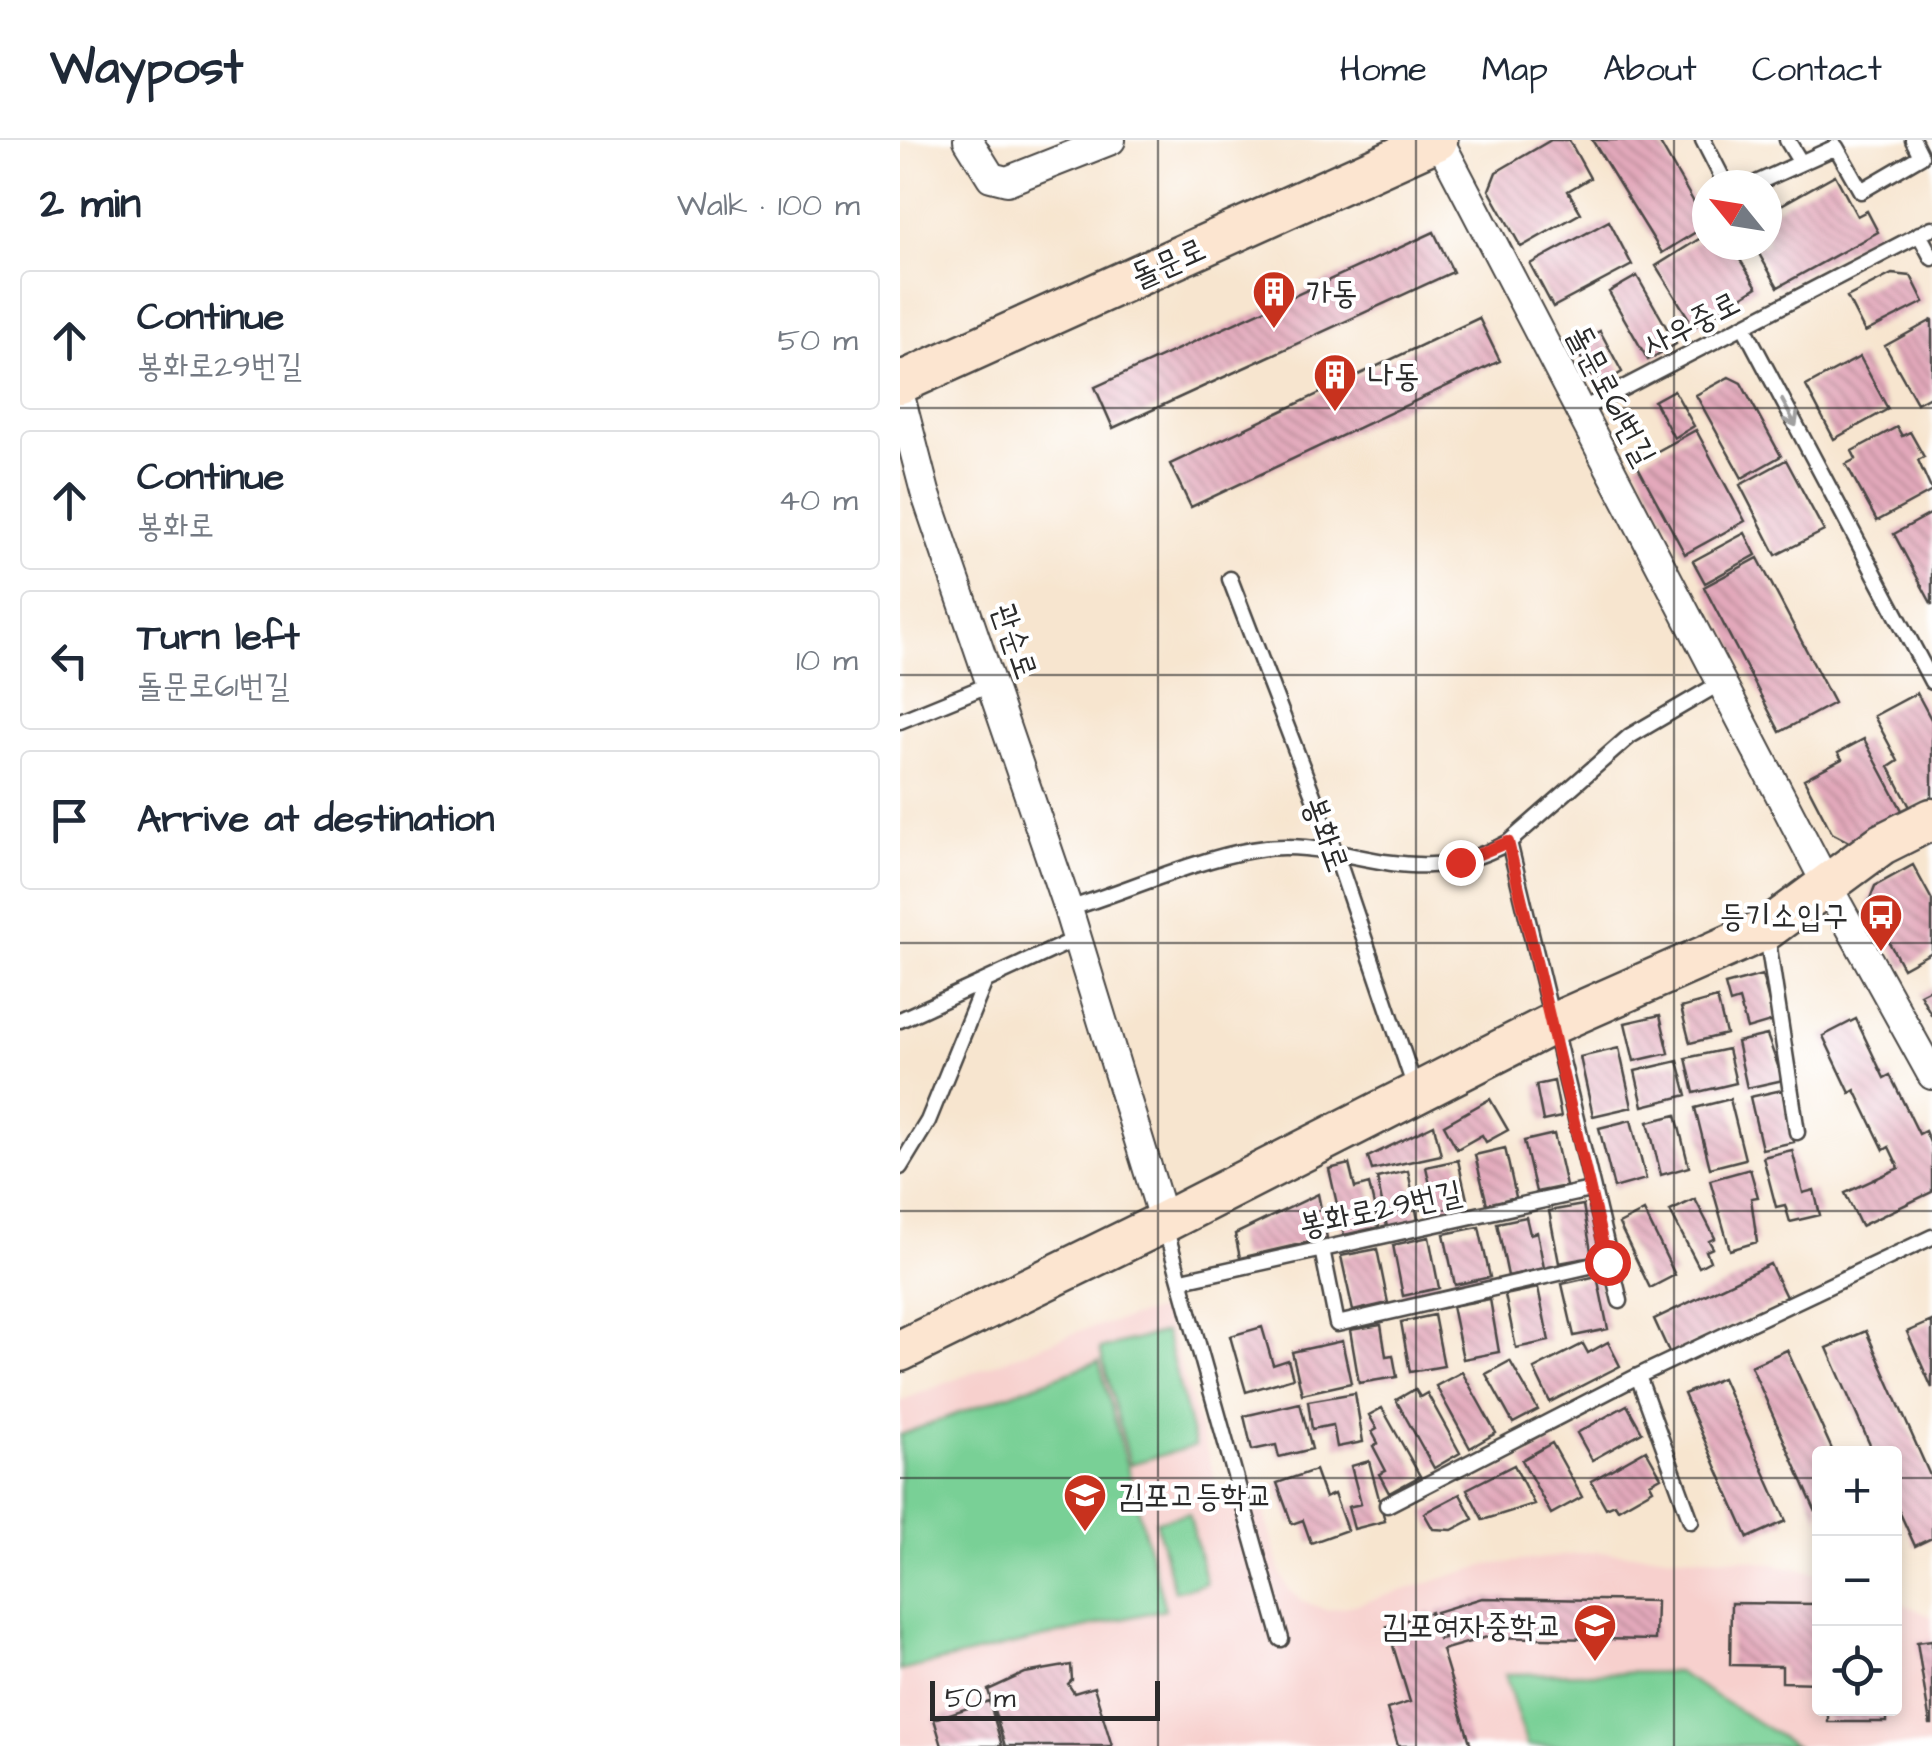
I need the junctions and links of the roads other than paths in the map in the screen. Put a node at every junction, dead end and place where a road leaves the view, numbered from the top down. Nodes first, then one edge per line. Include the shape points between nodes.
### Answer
1 (968, 140) edge
2 (1110, 140) edge
3 (1438, 140) edge
4 (1703, 140) edge
5 (1786, 140) edge
6 (1912, 140) edge
7 (1800, 162) junction
8 (1718, 170) edge
9 (1782, 171) edge
10 (1926, 231) edge
11 (1932, 258) edge
12 (1744, 326) junction
13 (900, 383) edge
14 (900, 396) edge
15 (1581, 410) junction
16 (1230, 579) dead end
17 (993, 682) junction
18 (1723, 682) junction
19 (1932, 682) edge
20 (900, 721) edge
21 (1932, 819) edge
22 (1508, 842) junction
23 (1336, 855) junction
24 (1828, 887) junction
25 (1068, 910) junction
26 (1766, 929) junction
27 (1076, 940) junction
28 (985, 981) junction
29 (900, 1020) edge
30 (1552, 1024) junction
31 (1932, 1075) edge
32 (1416, 1092) junction
33 (1797, 1132) dead end
34 (900, 1167) edge
35 (1590, 1190) junction
36 (1164, 1222) junction
37 (1932, 1237) edge
38 (1322, 1249) junction
39 (1607, 1262) junction
40 (1182, 1280) junction
41 (1620, 1301) dead end
42 (900, 1350) edge
43 (1638, 1376) junction
44 (1387, 1505) dead end
45 (1692, 1521) dead end
46 (1281, 1639) dead end

1 - 2 street via 990,177 1007,181
3 - 13 street, 돌문로
3 - 15 street, 돌문로61번길
4 - 8 lane
5 - 7 lane
6 - 7 lane via 1921,156 1860,191 1836,147
7 - 9 lane
10 - 11 lane
10 - 12 lane, 사우중로
12 - 15 lane, 사우중로
12 -> 19 lane
14 - 17 street, 관순로
15 - 18 street, 돌문로61번길
16 - 23 lane, 봉화로
17 - 20 lane
17 - 25 street, 관순로
18 - 22 lane via 1630,736
18 - 24 street, 돌문로61번길
21 - 24 street via 1882,844
22 - 23 lane via 1472,858 1422,866
22 - 30 lane
23 - 25 lane via 1250,850
23 - 32 lane, 봉화로
24 - 26 street
24 - 31 street, 돌문로61번길
25 - 27 street, 관순로
26 - 30 street
26 - 33 lane
27 - 28 lane
27 - 36 street, 관순로
28 - 29 lane
28 - 34 lane via 928,1121
30 - 32 street
30 - 35 lane
32 - 36 street
35 - 38 lane, 봉화로29번길
35 - 39 lane
36 - 40 lane
36 - 42 street
37 - 43 lane
38 - 39 lane via 1338,1324
38 - 40 lane, 봉화로29번길
39 - 41 lane
40 - 46 lane
43 - 44 lane
43 - 45 lane

